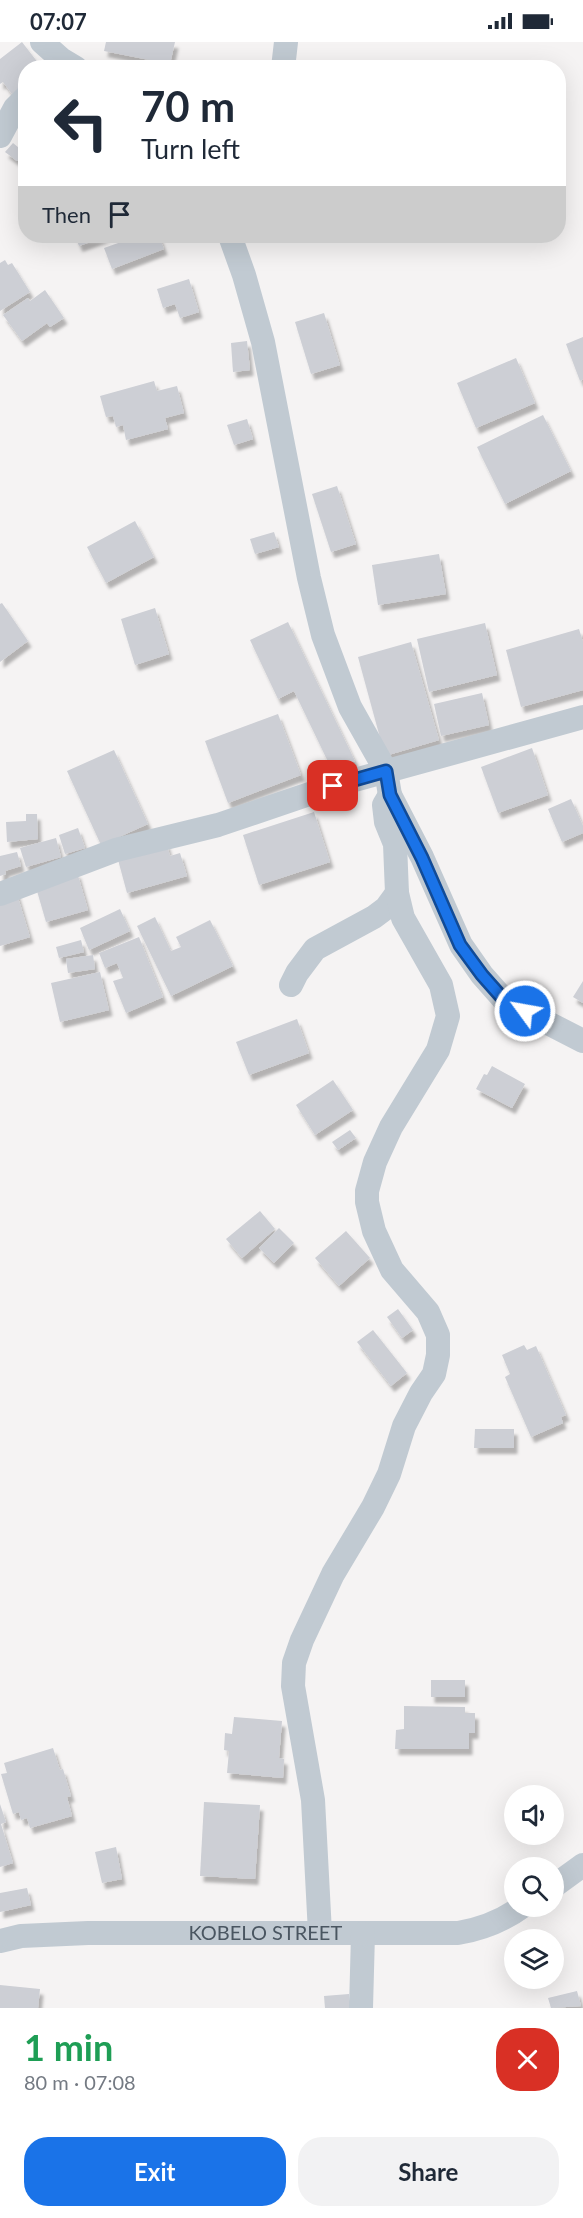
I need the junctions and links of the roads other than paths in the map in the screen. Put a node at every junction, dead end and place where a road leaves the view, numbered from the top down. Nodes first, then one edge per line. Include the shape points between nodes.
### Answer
1 (42, 42) edge
2 (286, 42) edge
3 (58, 60) edge
4 (284, 60) edge
5 (18, 105) edge
6 (0, 136) edge
7 (233, 243) edge
8 (583, 717) edge
9 (388, 783) junction
10 (397, 893) junction
11 (0, 894) edge
12 (291, 985) dead end
13 (583, 1041) edge
14 (583, 1865) edge
15 (564, 1879) edge
16 (506, 1917) edge
17 (320, 1934) junction
18 (363, 1935) junction
19 (0, 1941) edge
20 (361, 2008) edge

1 - 3 street
2 - 4 street
5 - 6 street
7 - 9 street via 263,342 323,635 350,707
8 - 9 street
9 - 10 street via 384,805 395,844
9 - 11 street via 333,786 218,825 116,850
9 - 13 street via 460,945 482,975 505,1001
10 - 12 street via 374,917 315,949
10 - 17 street via 403,918 441,984 448,1016 438,1050 391,1127 375,1162 367,1202 374,1231 392,1270 428,1312 438,1335 438,1355 434,1374 404,1426 389,1474 333,1574 294,1663 293,1686 313,1800
14 - 15 street
16 - 18 street, KOBELO STREET via 477,1930 458,1933
17 - 18 street, KOBELO STREET
17 - 19 street, KOBELO STREET via 88,1933 21,1936
18 - 20 street

